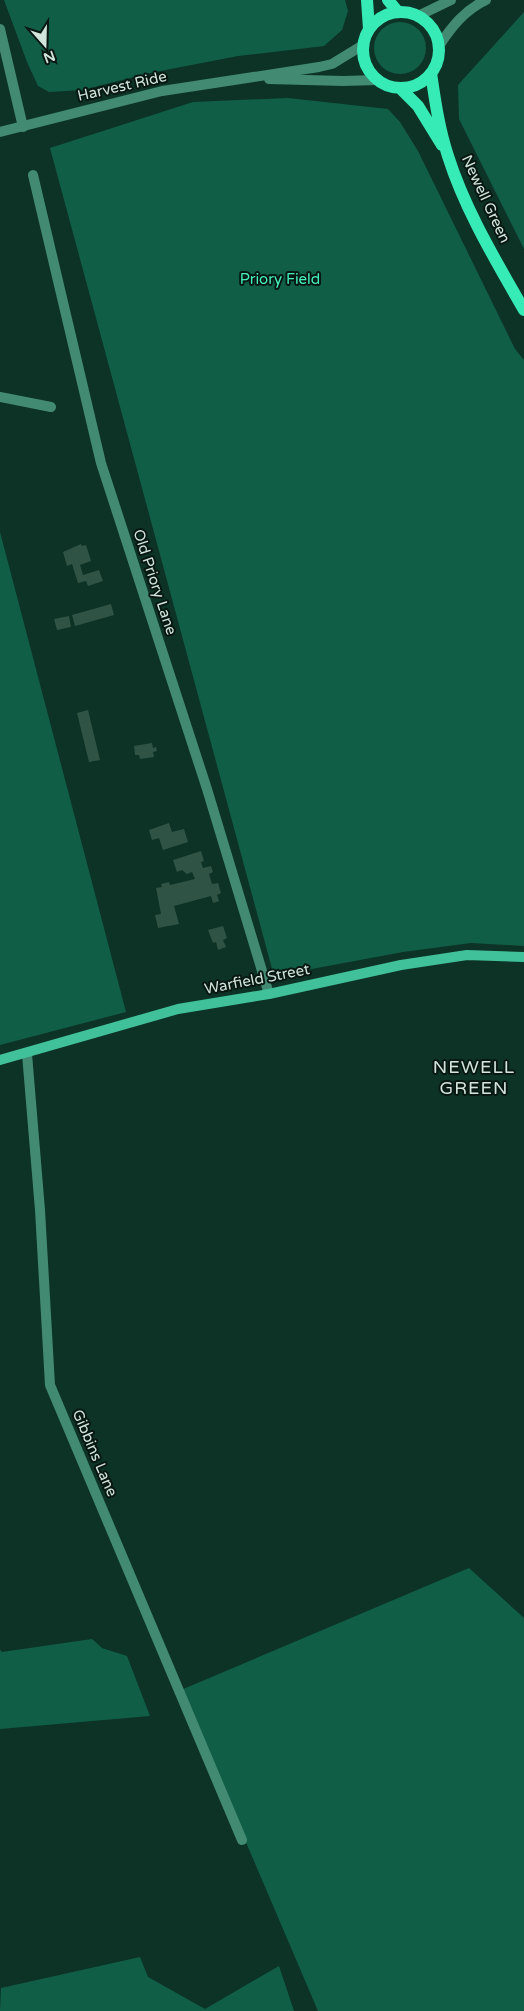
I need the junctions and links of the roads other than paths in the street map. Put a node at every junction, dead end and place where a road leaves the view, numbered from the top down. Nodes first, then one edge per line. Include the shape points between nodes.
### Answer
1 (367, 0) edge
2 (388, 0) edge
3 (451, 0) edge
4 (486, 0) edge
5 (398, 12) junction
6 (418, 16) junction
7 (0, 29) edge
8 (369, 29) junction
9 (364, 45) junction
10 (439, 46) junction
11 (431, 73) junction
12 (253, 77) junction
13 (378, 80) junction
14 (400, 88) junction
15 (22, 127) junction
16 (0, 132) edge
17 (447, 154) junction
18 (33, 175) dead end
19 (524, 310) edge
20 (0, 397) edge
21 (51, 407) dead end
22 (524, 957) edge
23 (270, 994) junction
24 (28, 1054) junction
25 (0, 1060) edge
26 (242, 1840) dead end

1 - 8 main road
2 - 5 main road
3 - 6 street
4 - 10 street via 452,26
5 - 6 main road
5 - 8 main road via 383,16
6 - 10 main road via 430,26
7 - 15 street
8 - 9 main road
9 - 12 street, Harvest Ride via 332,64
9 - 13 main road via 365,62
10 - 11 main road via 438,60
11 - 14 main road via 420,83
11 - 17 main road, Newell Green
12 - 13 street, Harvest Ride via 285,81
12 - 15 street, Harvest Ride via 162,91
13 - 14 main road
14 - 17 main road, Newell Green via 418,106
15 - 16 street, Harvest Ride
17 - 19 main road, Newell Green via 475,220
18 - 23 street, Old Priory Lane via 101,463
20 - 21 street
22 - 23 main road, Warfield Street via 467,955 401,965
23 - 24 main road, Warfield Street via 178,1009
24 - 25 main road, Warfield Street
24 - 26 street, Gibbins Lane via 50,1385

